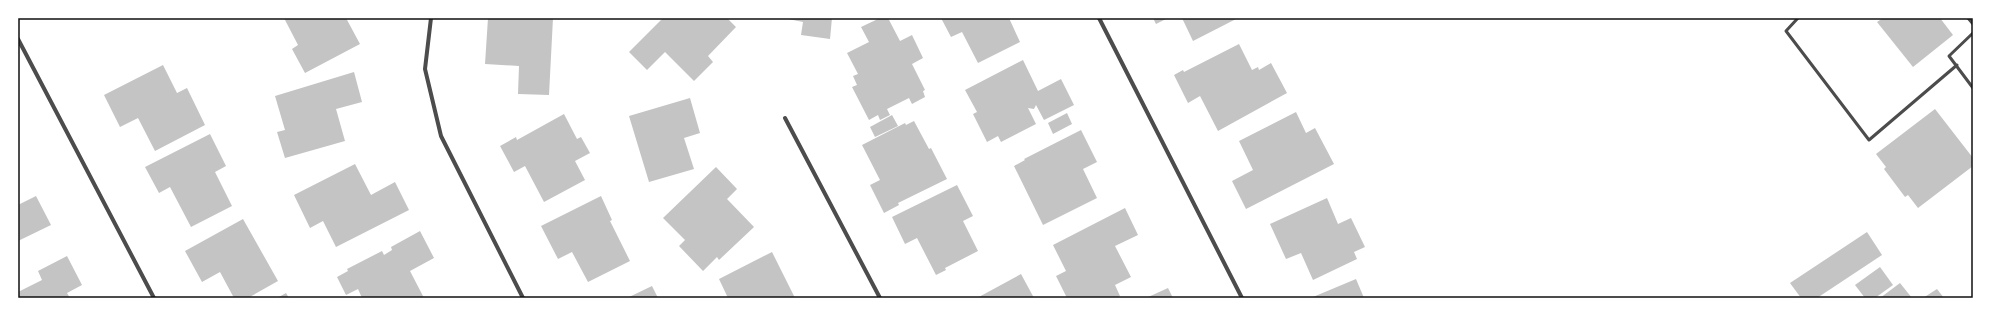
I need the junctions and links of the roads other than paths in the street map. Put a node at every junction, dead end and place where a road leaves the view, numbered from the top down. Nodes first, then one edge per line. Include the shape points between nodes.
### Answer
1 (431, 18) edge
2 (1099, 18) edge
3 (1798, 18) edge
4 (1968, 18) edge
5 (1973, 24) edge
6 (1973, 33) edge
7 (18, 39) edge
8 (1956, 65) junction
9 (1973, 88) edge
10 (785, 118) dead end
11 (154, 298) edge
12 (523, 298) edge
13 (880, 298) edge
14 (1242, 298) edge

1 - 12 street via 425,69 440,136
2 - 14 street
3 - 8 lane via 1786,31 1869,140
4 - 5 lane
6 - 8 lane via 1949,56
7 - 11 street
8 - 9 lane
10 - 13 street

